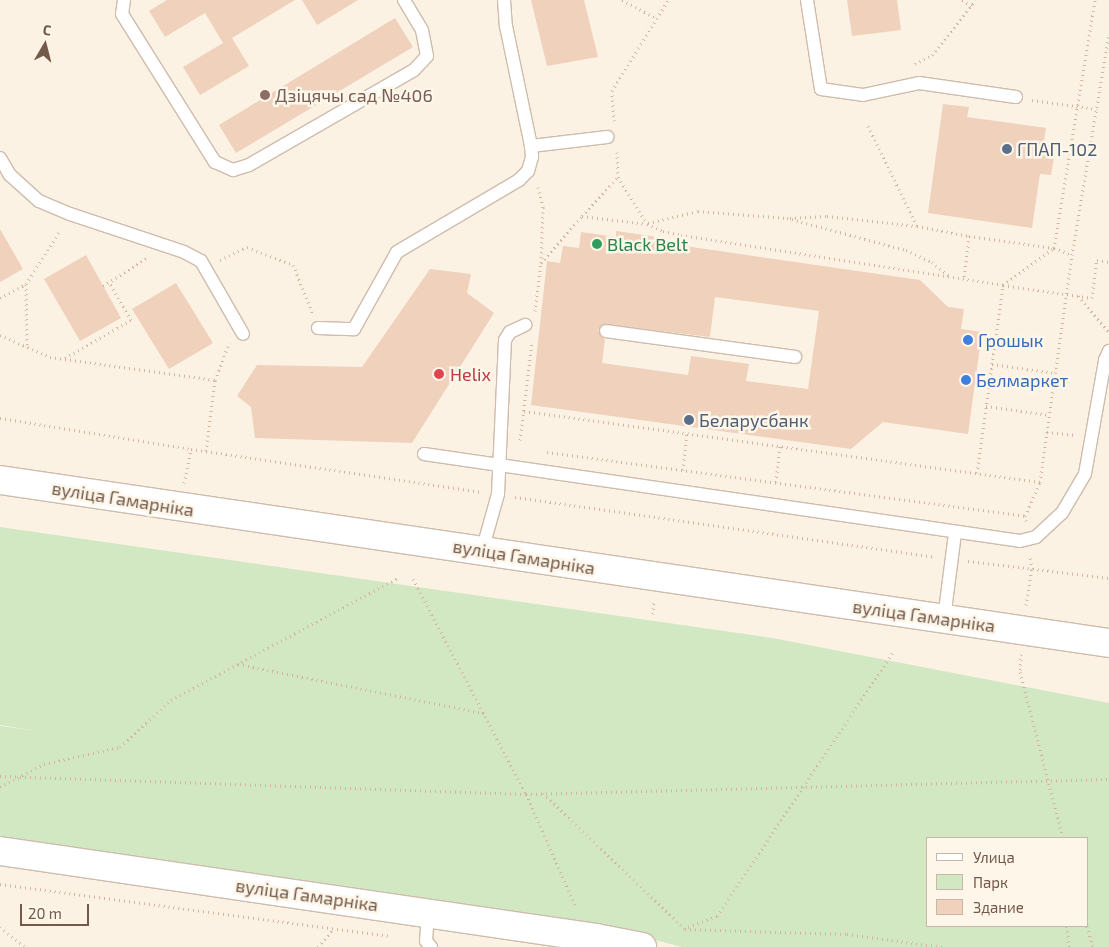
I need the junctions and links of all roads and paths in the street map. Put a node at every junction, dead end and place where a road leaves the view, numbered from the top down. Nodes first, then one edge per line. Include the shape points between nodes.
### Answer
1 (124, 0) edge
2 (404, 0) edge
3 (504, 0) edge
4 (622, 0) edge
5 (668, 0) edge
6 (807, 0) edge
7 (962, 0) edge
8 (976, 0) edge
9 (1095, 0) edge
10 (972, 6) junction
11 (656, 18) junction
12 (1109, 33) edge
13 (915, 65) dead end
14 (1016, 97) joint
15 (1076, 106) junction
16 (1096, 109) junction
17 (868, 126) dead end
18 (611, 133) joint
19 (616, 148) dead end
20 (532, 152) junction
21 (0, 158) edge
22 (618, 177) junction
23 (70, 214) junction
24 (582, 216) junction
25 (787, 218) junction
26 (647, 224) junction
27 (917, 226) junction
28 (969, 236) junction
29 (166, 246) junction
30 (1054, 248) junction
31 (1072, 254) junction
32 (1109, 262) edge
33 (541, 263) junction
34 (204, 268) junction
35 (949, 276) junction
36 (964, 278) junction
37 (109, 282) junction
38 (26, 284) junction
39 (1004, 285) junction
40 (103, 286) dead end
41 (1067, 294) junction
42 (1078, 296) junction
43 (0, 298) edge
44 (535, 315) dead end
45 (525, 324) dead end
46 (318, 328) joint
47 (606, 331) dead end
48 (1109, 332) edge
49 (0, 334) edge
50 (243, 334) joint
51 (532, 339) dead end
52 (27, 346) junction
53 (1109, 352) edge
54 (795, 357) dead end
55 (64, 359) junction
56 (992, 364) junction
57 (1055, 373) junction
58 (215, 380) junction
59 (986, 406) junction
60 (524, 411) junction
61 (1049, 415) junction
62 (0, 418) edge
63 (687, 433) junction
64 (520, 441) dead end
65 (780, 446) junction
66 (191, 449) junction
67 (539, 450) dead end
68 (206, 451) junction
69 (424, 454) dead end
70 (500, 466) junction
71 (683, 470) junction
72 (977, 473) junction
73 (0, 480) edge
74 (776, 482) junction
75 (498, 494) junction
76 (180, 507) junction
77 (1025, 516) dead end
78 (955, 533) junction
79 (482, 551) junction
80 (952, 559) junction
81 (399, 577) dead end
82 (1109, 578) edge
83 (412, 579) dead end
84 (944, 619) junction
85 (1047, 632) junction
86 (1109, 643) edge
87 (893, 652) dead end
88 (1109, 654) edge
89 (237, 664) junction
90 (1020, 672) dead end
91 (484, 712) junction
92 (0, 776) edge
93 (16, 777) junction
94 (1046, 779) junction
95 (1109, 779) edge
96 (804, 786) junction
97 (0, 787) edge
98 (543, 793) junction
99 (526, 794) junction
100 (1063, 837) edge
101 (0, 850) edge
102 (0, 884) edge
103 (575, 905) dead end
104 (428, 913) junction
105 (0, 927) edge
106 (1067, 927) edge
107 (1087, 927) edge
108 (333, 928) junction
109 (685, 929) junction
110 (596, 942) edge
111 (428, 944) edge
112 (26, 947) edge
113 (318, 947) edge
114 (642, 947) edge
115 (942, 947) edge
116 (1070, 947) edge
117 (1092, 947) edge

1 - 2 lane via 122,14 215,162 233,170 249,165 414,70 427,56 422,30
3 - 20 lane via 506,26
4 - 11 path
5 - 11 path
6 - 14 lane via 821,89 863,95 919,83
7 - 10 path
8 - 10 path
9 - 15 path
10 - 13 path via 932,55
11 - 18 path via 612,90
12 - 16 path
14 - 15 path
15 - 16 path
15 - 30 path
16 - 31 path
17 - 27 path
18 - 20 lane
19 - 22 path
20 - 33 path via 543,207
20 - 46 lane via 528,171 519,180 397,252 354,329
21 - 23 lane via 10,175 39,201
22 - 24 path
22 - 26 path
23 - 29 lane
23 - 38 path
24 - 26 path
24 - 33 path
25 - 26 path via 698,211
25 - 27 path via 827,216
25 - 35 path via 906,250 932,262
26 - 35 path via 681,235
27 - 28 path
28 - 30 path
28 - 36 path
29 - 34 lane via 200,261
29 - 37 path
30 - 31 path
30 - 39 path
31 - 41 path
32 - 42 path via 1097,260 1092,298
33 - 44 path
34 - 46 path via 247,247 293,266
34 - 50 lane
35 - 36 path
36 - 39 path
37 - 40 path
37 - 55 path via 130,320
38 - 43 path
38 - 52 path
39 - 41 path
39 - 56 path
41 - 42 path
41 - 57 path
42 - 48 path
45 - 70 lane via 510,332 505,340
47 - 54 lane
49 - 52 path
50 - 58 path via 228,343
51 - 60 path
52 - 55 path via 50,357
53 - 78 lane via 1085,474 1062,513 1036,537 1020,541
55 - 58 path
56 - 57 path
56 - 59 path
57 - 61 path
58 - 68 path
59 - 61 path
59 - 72 path
60 - 63 path
60 - 64 path
61 - 72 path via 1040,482
62 - 66 path
63 - 65 path
63 - 71 path
65 - 72 path
65 - 74 path
66 - 68 path
66 - 76 path
67 - 71 path
68 - 75 path
69 - 70 lane
70 - 75 lane
70 - 78 lane
71 - 74 path
73 - 76 main road, вуліца Гамарніка
74 - 77 path
75 - 79 lane
75 - 80 path
76 - 79 main road, вуліца Гамарніка
78 - 80 lane
79 - 84 main road, вуліца Гамарніка
80 - 82 path
80 - 84 lane
81 - 89 path
83 - 91 path
84 - 85 main road, вуліца Гамарніка
85 - 86 main road, вуліца Гамарніка
85 - 88 main road, вуліца Гамарніка
87 - 96 path
89 - 91 path
89 - 93 path via 171,700 120,747 44,764
90 - 94 path
91 - 99 path
92 - 93 path
93 - 97 path
93 - 99 path
94 - 95 path
94 - 96 path
94 - 100 path
96 - 98 path
96 - 109 path via 717,916
98 - 99 path
98 - 109 path
99 - 103 path
101 - 104 main road, вуліца Гамарніка
102 - 108 path
104 - 110 main road, вуліца Гамарніка
104 - 111 lane
105 - 112 path
106 - 116 path
107 - 117 path
108 - 111 path
108 - 113 path
109 - 115 path via 847,934
110 - 114 main road, вуліца Гамарніка

